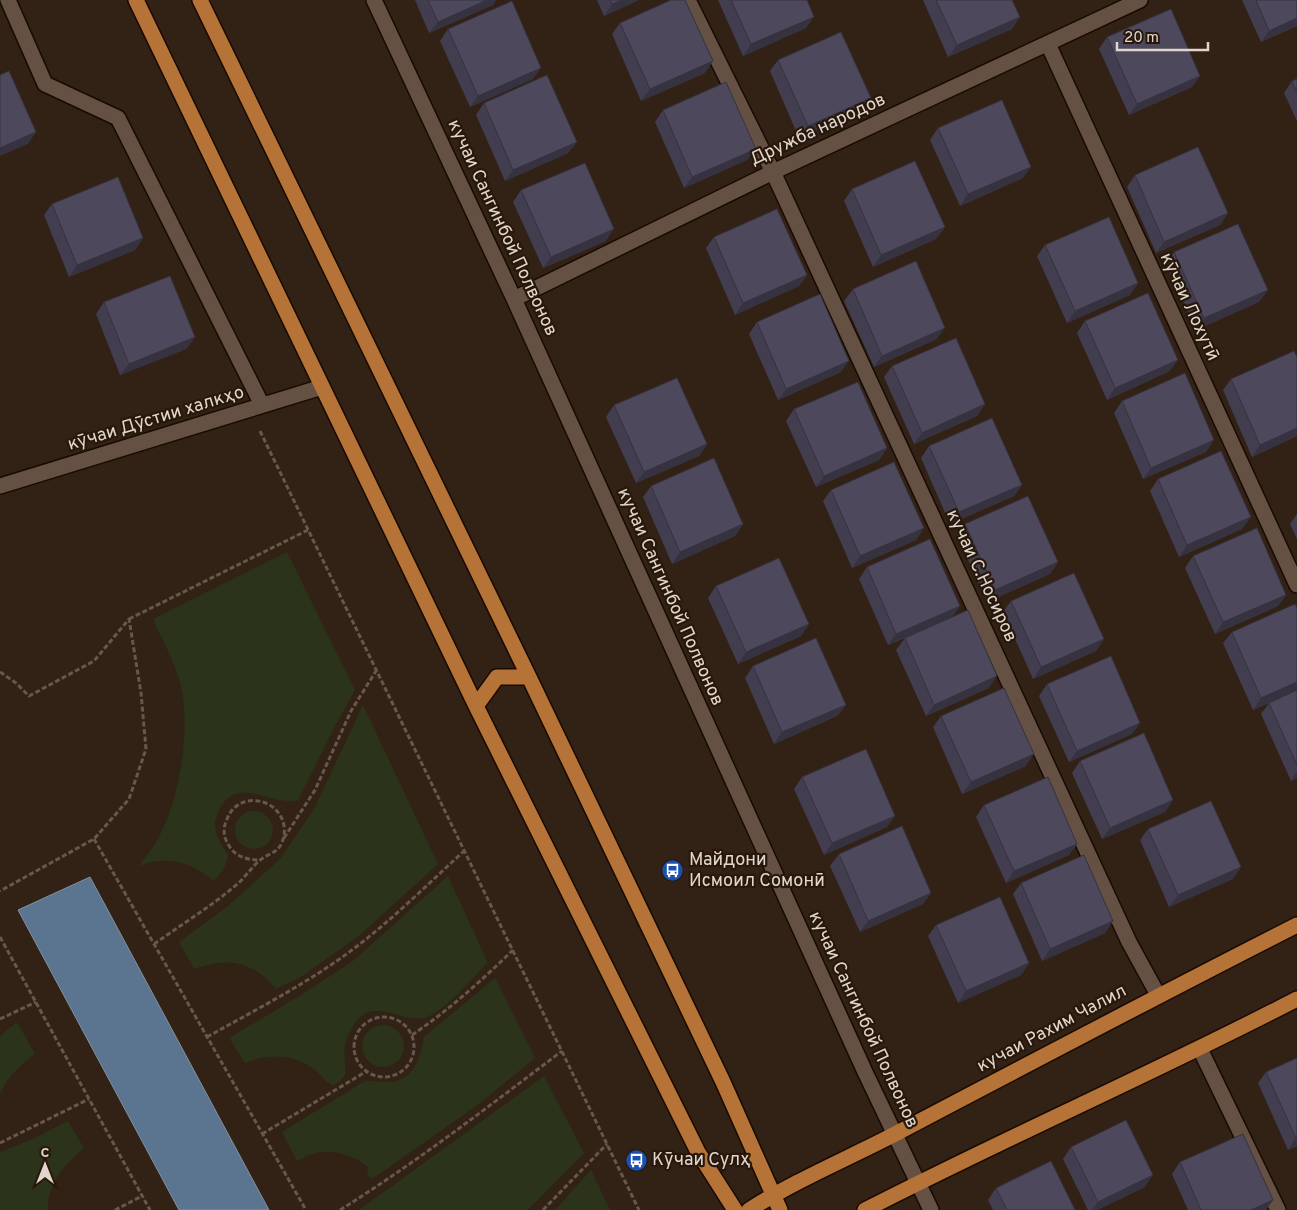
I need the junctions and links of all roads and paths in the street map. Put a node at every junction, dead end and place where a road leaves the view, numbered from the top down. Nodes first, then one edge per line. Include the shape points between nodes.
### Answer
1 (8, 0) edge
2 (136, 0) edge
3 (200, 0) edge
4 (374, 0) edge
5 (688, 0) edge
6 (1140, 0) edge
7 (1048, 44) junction
8 (773, 172) junction
9 (514, 299) junction
10 (322, 387) junction
11 (256, 407) junction
12 (0, 486) edge
13 (308, 530) junction
14 (1297, 585) edge
15 (129, 619) junction
16 (376, 670) junction
17 (0, 672) edge
18 (529, 677) junction
19 (476, 706) junction
20 (94, 839) junction
21 (283, 841) junction
22 (464, 850) junction
23 (260, 860) junction
24 (0, 891) edge
25 (1297, 924) edge
26 (0, 937) edge
27 (154, 944) junction
28 (512, 950) junction
29 (1158, 995) junction
30 (1297, 999) edge
31 (36, 1002) junction
32 (0, 1019) edge
33 (412, 1035) junction
34 (207, 1037) junction
35 (1200, 1049) junction
36 (562, 1051) junction
37 (367, 1071) junction
38 (88, 1099) junction
39 (262, 1134) junction
40 (895, 1134) junction
41 (0, 1143) edge
42 (607, 1144) junction
43 (918, 1183) junction
44 (773, 1195) junction
45 (142, 1196) junction
46 (115, 1210) edge
47 (150, 1210) edge
48 (306, 1210) edge
49 (340, 1210) edge
50 (543, 1210) edge
51 (639, 1210) edge
52 (735, 1210) edge
53 (749, 1210) edge
54 (780, 1210) edge
55 (864, 1210) edge
56 (930, 1210) edge
57 (1278, 1210) edge

1 - 11 street via 45,84 118,118
2 - 10 main road
3 - 18 main road
4 - 9 street, кучаи Сангинбой Полвонов
5 - 8 street, кучаи С.Носиров
6 - 7 street, Дружба народов
7 - 8 street, Дружба народов
7 - 14 street, кӯчаи Лохутӣ
8 - 9 street, Дружба народов
8 - 29 street, кучаи С.Носиров via 1129,942
9 - 40 street, кучаи Сангинбой Полвонов
10 - 11 street, кӯчаи Дӯстии халкҳо
10 - 19 main road
11 - 12 street, кӯчаи Дӯстии халкҳо
11 - 13 path
13 - 15 path
13 - 16 path
15 - 17 path via 94,661 29,696
15 - 20 path via 146,749 129,799
16 - 21 path via 351,711 314,790
16 - 22 path
18 - 19 main road via 497,677
18 - 44 main road via 723,1082
19 - 52 main road via 698,1152
20 - 24 path
20 - 27 path
21 - 23 path via 270,856
21 - 23 path via 283,821 272,805 253,800 234,807 224,824 227,844 241,857
22 - 28 path
22 - 34 path via 356,947
23 - 27 path via 236,886
25 - 29 main road, кучаи Рахим Чалил
26 - 31 path
27 - 34 path
28 - 33 path via 442,1015
28 - 36 path
29 - 40 main road, кучаи Рахим Чалил
30 - 35 main road
31 - 32 path
31 - 38 path
33 - 37 path via 414,1052 406,1067 383,1077
33 - 37 path via 400,1021 391,1017 373,1018 365,1024 359,1030 354,1048 360,1065
34 - 39 path
35 - 43 main road
35 - 57 street
36 - 42 path
36 - 49 path via 377,1187
37 - 39 path
38 - 41 path
38 - 45 path
39 - 48 path
40 - 43 street, кучаи Сангинбой Полвонов
40 - 44 main road, кучаи Рахим Чалил
42 - 50 path
42 - 51 path
43 - 55 main road
43 - 56 street, кучаи Сангинбой Полвонов
44 - 53 main road, кучаи Рахим Чалил
44 - 54 main road
45 - 46 path
45 - 47 path

